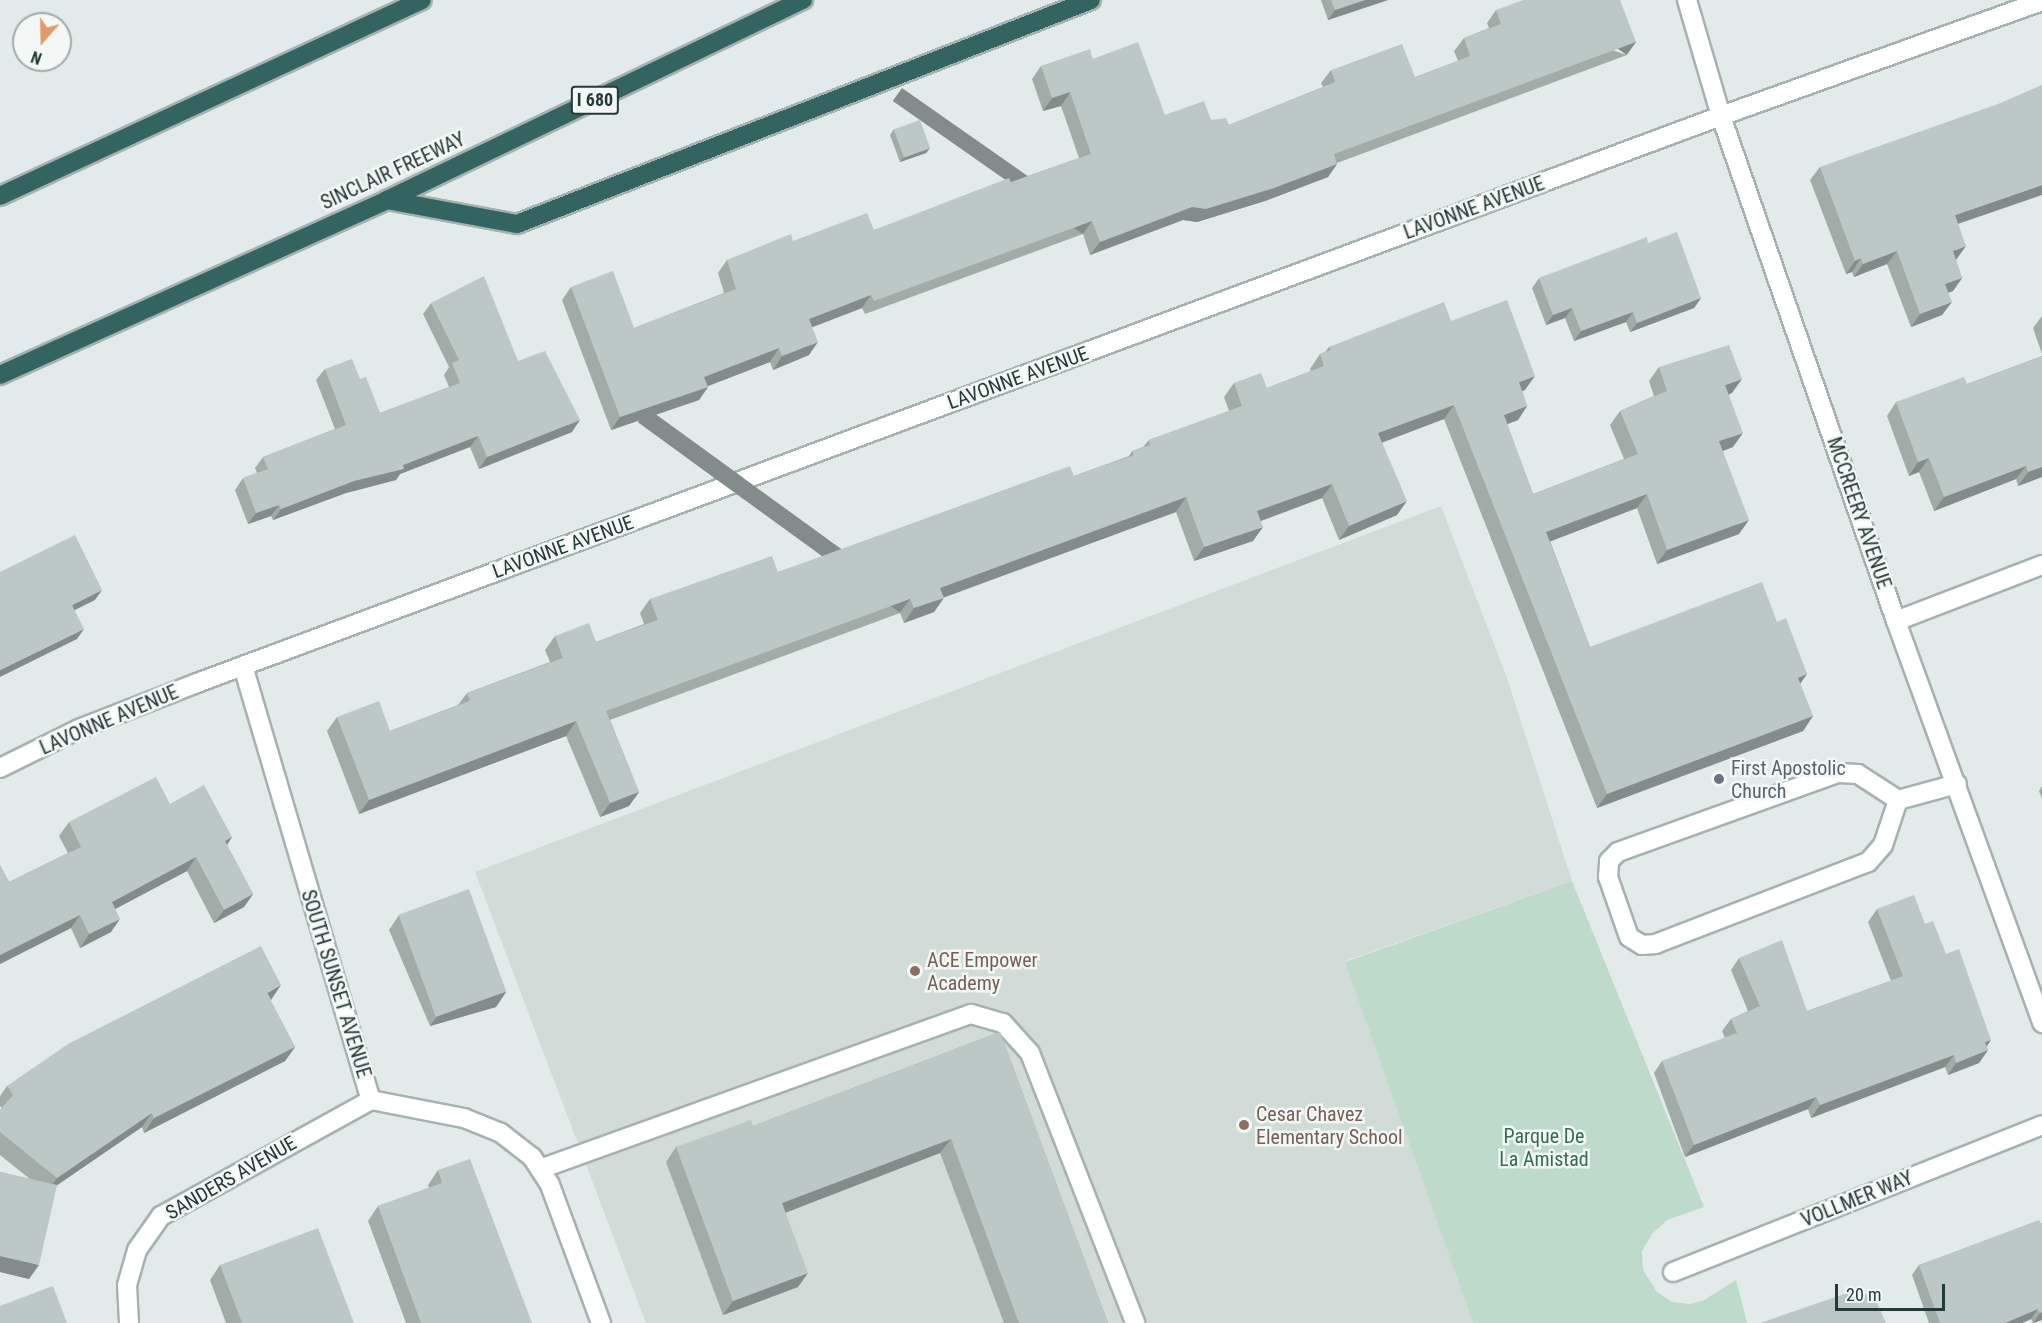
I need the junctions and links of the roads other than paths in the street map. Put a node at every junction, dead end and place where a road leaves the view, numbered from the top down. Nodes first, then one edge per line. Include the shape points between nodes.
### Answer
1 (422, 0) edge
2 (802, 0) edge
3 (1090, 0) edge
4 (1687, 0) edge
5 (2042, 0) edge
6 (1721, 116) junction
7 (0, 196) edge
8 (387, 200) junction
9 (0, 375) edge
10 (2042, 565) edge
11 (1896, 621) junction
12 (243, 666) junction
13 (0, 768) edge
14 (1957, 784) junction
15 (1898, 800) junction
16 (2042, 1023) edge
17 (371, 1100) junction
18 (2042, 1125) edge
19 (540, 1169) junction
20 (1673, 1272) dead end
21 (129, 1323) edge
22 (601, 1323) edge
23 (1135, 1323) edge

1 - 7 highway
2 - 8 highway, SINCLAIR FREEWAY / I 680
3 - 8 highway via 517,224
4 - 6 street, MCCREERY AVENUE
5 - 6 street, LAVONNE AVENUE
6 - 11 street, MCCREERY AVENUE
6 - 12 street, LAVONNE AVENUE
8 - 9 highway, SINCLAIR FREEWAY / I 680
10 - 11 street
11 - 14 street, MCCREERY AVENUE
12 - 13 street, LAVONNE AVENUE via 79,729
12 - 17 street, SOUTH SUNSET AVENUE
14 - 15 street
14 - 16 street, MCCREERY AVENUE
15 - 15 street via 1858,774 1838,773 1618,852 1609,861 1608,877 1623,926 1642,945 1656,944 1868,862 1883,845
17 - 19 street, SOUTH SUNSET AVENUE via 464,1118 501,1133 532,1157
17 - 21 street, SANDERS AVENUE via 161,1216 137,1250 127,1285
18 - 20 street, VOLLMER WAY
19 - 22 street, SOUTH SUNSET AVENUE via 550,1185
19 - 23 street via 971,1014 1003,1023 1030,1053

